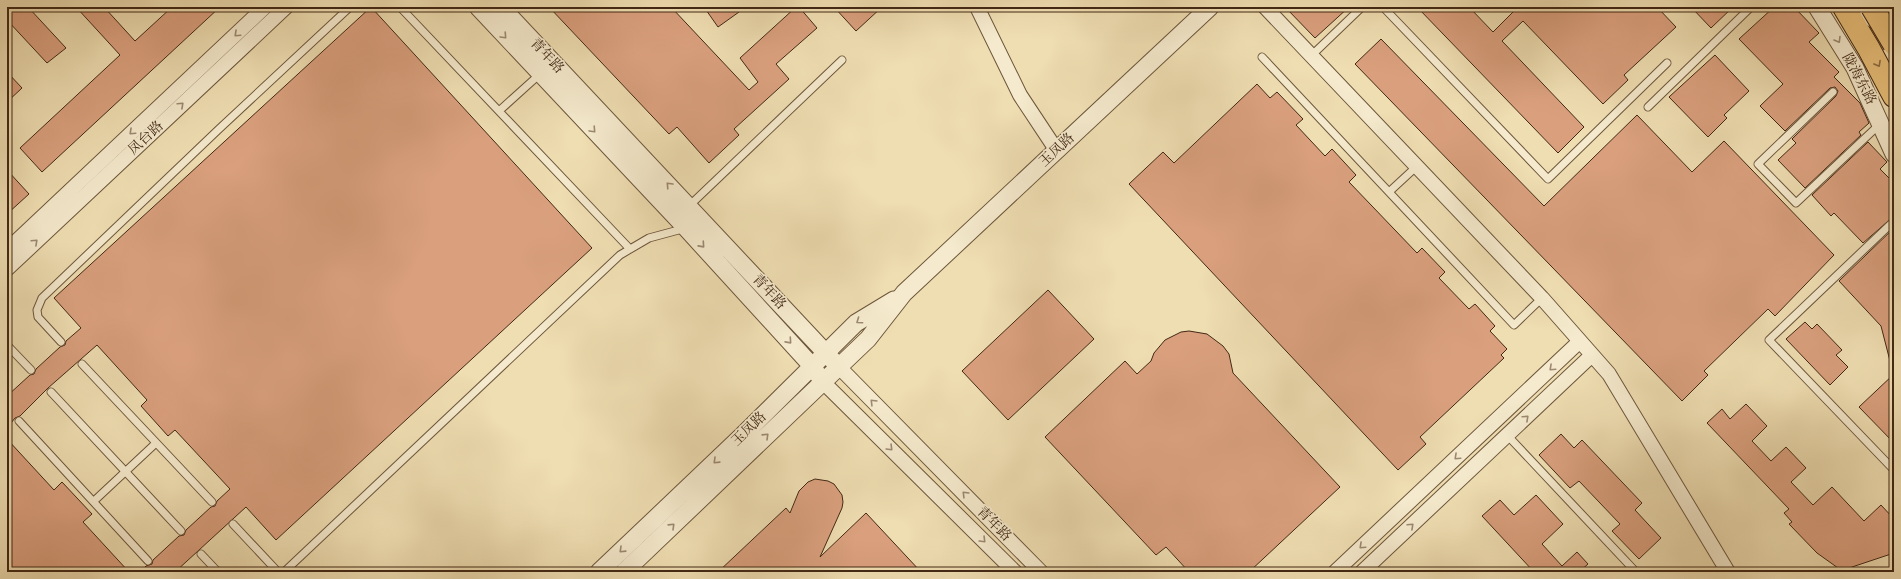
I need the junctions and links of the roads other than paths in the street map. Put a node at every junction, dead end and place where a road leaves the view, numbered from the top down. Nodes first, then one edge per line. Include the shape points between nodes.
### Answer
1 (265, 7) edge
2 (286, 7) edge
3 (350, 7) edge
4 (400, 7) edge
5 (478, 7) edge
6 (501, 7) edge
7 (977, 7) edge
8 (1210, 7) edge
9 (1265, 7) edge
10 (1362, 7) edge
11 (1383, 7) edge
12 (1751, 7) edge
13 (1817, 7) edge
14 (1844, 7) edge
15 (1856, 7) edge
16 (1872, 7) edge
17 (1894, 34) edge
18 (1894, 44) edge
19 (1311, 56) junction
20 (1262, 57) dead end
21 (842, 60) dead end
22 (1667, 63) dead end
23 (540, 74) junction
24 (1833, 92) dead end
25 (1894, 96) edge
26 (1648, 107) dead end
27 (499, 112) junction
28 (1881, 123) junction
29 (1056, 151) junction
30 (1894, 154) edge
31 (1416, 166) junction
32 (1389, 192) junction
33 (689, 206) junction
34 (1894, 220) edge
35 (686, 228) junction
36 (630, 249) junction
37 (7, 250) edge
38 (7, 269) edge
39 (904, 293) junction
40 (1542, 298) junction
41 (1580, 341) junction
42 (61, 342) dead end
43 (7, 345) edge
44 (826, 352) junction
45 (1592, 355) junction
46 (82, 364) dead end
47 (812, 366) junction
48 (839, 367) junction
49 (31, 370) dead end
50 (823, 382) junction
51 (51, 392) dead end
52 (19, 421) dead end
53 (1507, 435) junction
54 (156, 443) junction
55 (1894, 470) edge
56 (125, 472) junction
57 (94, 501) junction
58 (212, 502) dead end
59 (233, 524) dead end
60 (181, 531) dead end
61 (201, 554) dead end
62 (148, 561) dead end
63 (218, 572) edge
64 (278, 572) edge
65 (284, 572) edge
66 (599, 572) edge
67 (624, 572) edge
68 (1015, 572) edge
69 (1041, 572) edge
70 (1335, 572) edge
71 (1362, 572) edge
72 (1636, 572) edge
73 (1728, 572) edge

1 -> 37 street, 凤台路
38 -> 2 street, 凤台路
3 - 42 lane via 42,298 38,317
4 - 27 lane
5 -> 23 street, 青年路
33 -> 6 street, 青年路
7 - 29 street via 1020,95
8 - 29 street, 玉凤路
9 - 19 street
10 - 19 lane
11 - 22 lane via 1548,179
12 - 26 lane
13 -> 28 street, 陇海东路 via 1855,68
14 -> 25 highway
15 - 17 street
16 - 18 highway, bridge
19 - 31 street
20 - 32 lane
21 - 33 lane
23 - 27 lane
23 -> 35 street, 青年路
24 - 28 lane via 1758,164 1796,203
27 - 36 lane
28 - 30 street, 陇海东路
29 - 39 street, 玉凤路
31 - 32 lane
31 - 40 street
32 - 40 lane via 1514,325
33 - 44 street, 青年路
34 - 55 lane via 1769,340
35 - 36 lane via 650,238
35 -> 47 street, 青年路
36 - 65 lane via 614,260
39 -> 44 street, 玉凤路 via 856,323
39 - 48 street, 玉凤路 via 868,339
40 - 41 street
41 - 45 street
41 -> 70 street
43 - 49 lane
44 - 47 street, 玉凤路
44 - 48 street, 青年路
53 -> 45 street
45 - 73 street via 1609,374
46 - 54 lane
47 - 50 street, 青年路
47 -> 66 street, 玉凤路
48 - 50 street, 玉凤路
69 -> 48 street, 青年路
67 -> 50 street, 玉凤路
50 -> 68 street, 青年路
51 - 56 lane
52 - 57 lane
71 -> 53 street
53 - 72 lane
54 - 56 lane
54 - 58 lane
56 - 57 lane
56 - 60 lane
57 - 62 lane
59 - 64 lane
61 - 63 lane

